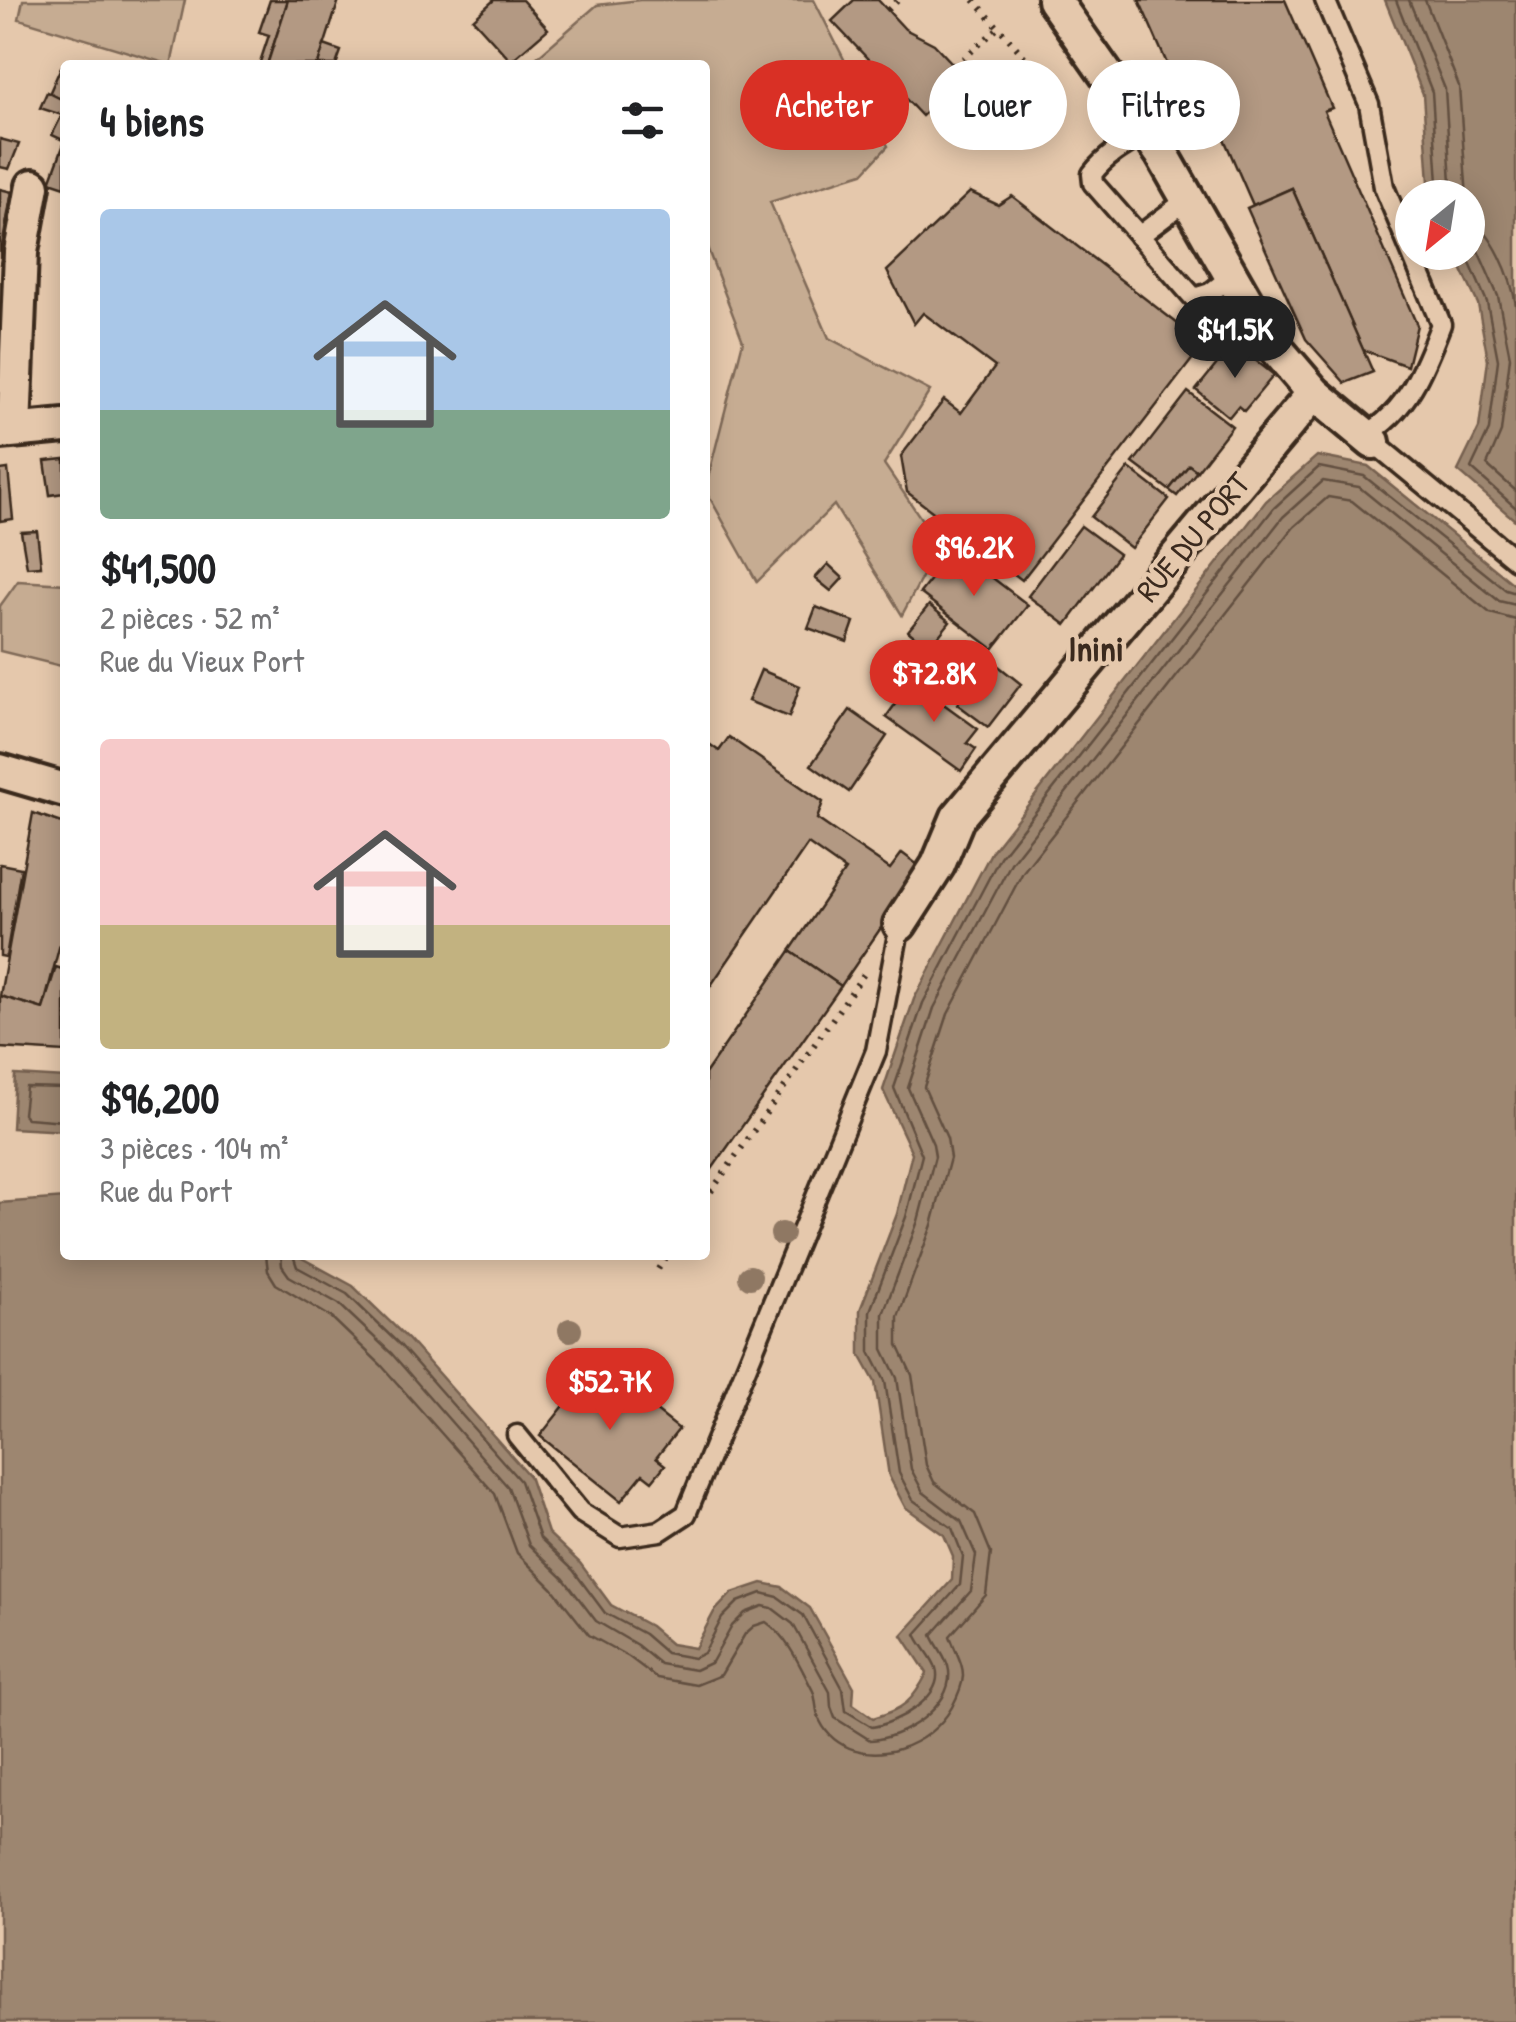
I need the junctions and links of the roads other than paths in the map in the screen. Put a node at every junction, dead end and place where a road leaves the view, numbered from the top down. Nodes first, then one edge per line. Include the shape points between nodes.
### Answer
1 (1054, 0) edge
2 (1325, 0) edge
3 (1097, 60) edge
4 (1116, 150) edge
5 (1159, 150) edge
6 (33, 186) dead end
7 (1188, 200) junction
8 (1139, 236) junction
9 (1232, 276) junction
10 (1314, 393) junction
11 (60, 426) edge
12 (7, 431) edge
13 (1369, 438) junction
14 (1516, 560) edge
15 (0, 771) edge
16 (60, 789) edge
17 (900, 924) joint
18 (517, 1435) dead end

1 - 3 street
2 - 13 lane via 1369,104 1384,187 1441,324 1423,371
4 - 8 lane via 1092,174 1093,183
5 - 7 street
6 - 12 street
7 - 8 lane
7 - 9 street
8 - 9 lane via 1194,298
9 - 10 street via 1267,338
10 - 13 street
10 - 17 street, RUE DU PORT via 958,818 938,866
11 - 12 street
13 - 14 lane
15 - 16 street
17 - 18 lane via 876,1051 686,1514 660,1531 620,1538 580,1512

